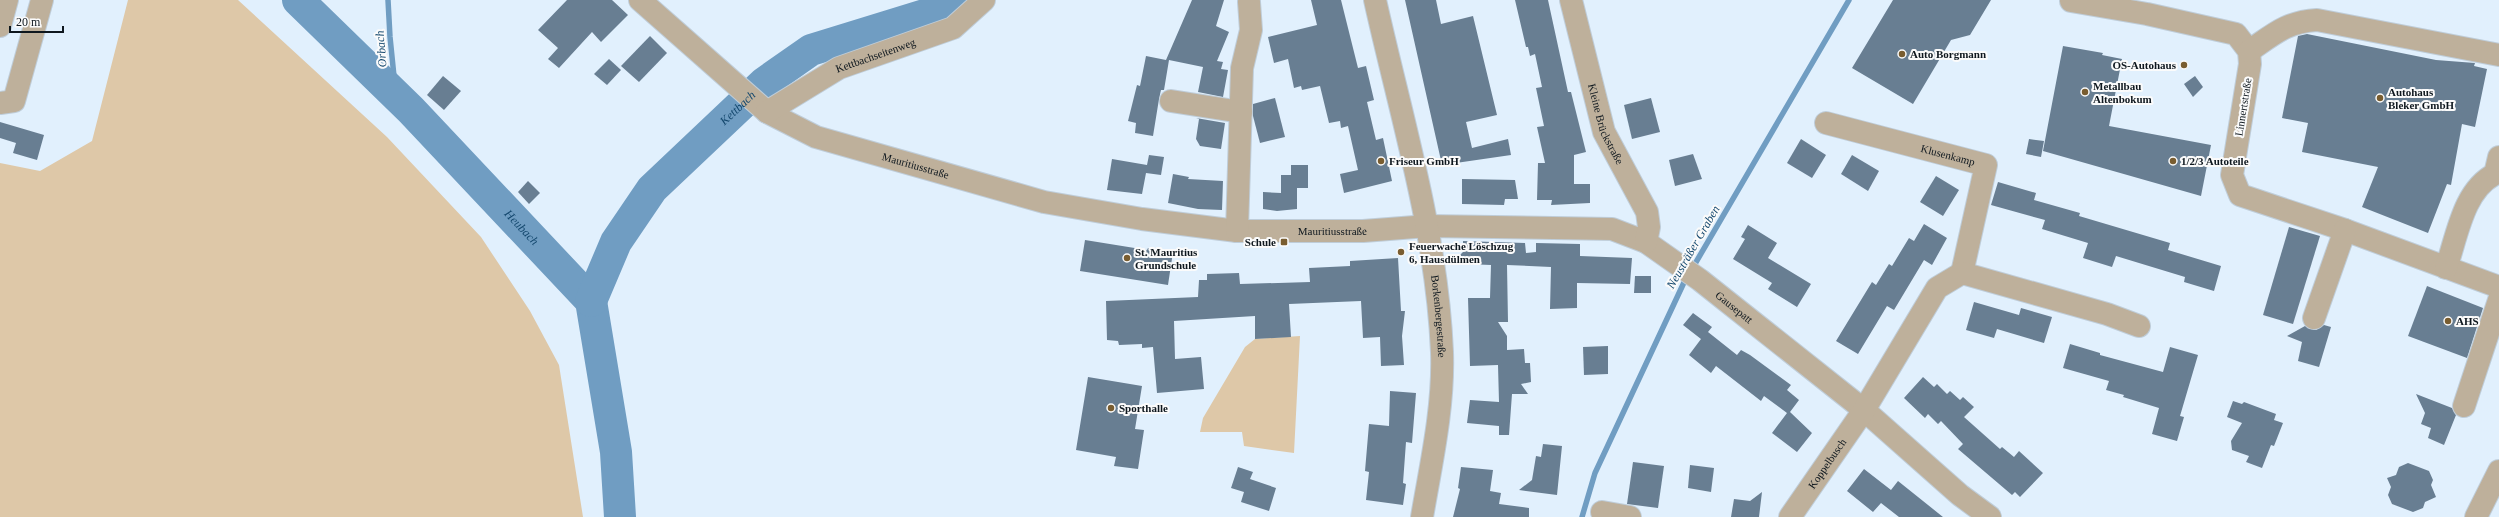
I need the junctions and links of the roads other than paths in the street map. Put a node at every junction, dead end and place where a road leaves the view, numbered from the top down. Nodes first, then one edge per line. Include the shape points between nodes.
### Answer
1 (7, 0) edge
2 (42, 0) edge
3 (640, 0) edge
4 (984, 0) edge
5 (1375, 0) edge
6 (1571, 0) edge
7 (2071, 1) dead end
8 (1248, 2) dead end
9 (0, 26) edge
10 (2249, 51) junction
11 (2499, 55) edge
12 (1171, 101) dead end
13 (0, 103) edge
14 (763, 109) junction
15 (1241, 112) junction
16 (1826, 123) dead end
17 (2499, 157) edge
18 (1428, 226) junction
19 (2345, 230) junction
20 (1237, 231) junction
21 (1646, 242) junction
22 (2446, 268) junction
23 (1962, 272) junction
24 (2499, 287) edge
25 (2499, 300) edge
26 (2314, 318) dead end
27 (2139, 326) dead end
28 (2464, 406) dead end
29 (1864, 410) junction
30 (2499, 471) edge
31 (1602, 512) dead end
32 (1422, 517) edge
33 (1630, 517) edge
34 (1790, 517) edge
35 (1990, 517) edge
36 (2476, 517) edge

1 - 9 street
2 - 13 street via 14,100
3 - 14 street, Mauritiusstraße
4 - 14 street, Kettbachseitenweg via 953,28 838,68
5 - 18 street, Borkenbergestraße
6 - 21 street, Kleine Brückstraße via 1604,132 1647,212 1649,227
7 - 10 street via 2147,14 2236,34
8 - 15 street via 1251,30 1242,68
10 - 11 street via 2298,21 2317,20
10 - 19 street, Linnertstraße via 2250,64 2232,175 2240,195
12 - 15 street
14 - 20 street, Mauritiusstraße via 816,137 1044,202 1142,219
15 - 20 street
16 - 23 street, Klusenkamp via 1986,165
17 - 22 street via 2495,174 2482,180 2470,197
18 - 20 street, Mauritiusstraße via 1363,231
18 - 21 street, Gausepatt via 1612,229
18 - 32 street, Borkenbergestraße via 1442,354 1438,416
19 - 22 street, Linnertstraße
19 - 26 street
21 - 29 street, Gausepatt via 1698,278
22 - 24 street, Linnertstraße
23 - 27 street via 2100,311
23 - 29 street via 1937,288
25 - 28 street
29 - 34 street, Koppelbusch
29 - 35 street, Gausepatt via 1960,496
30 - 36 street
31 - 33 street

